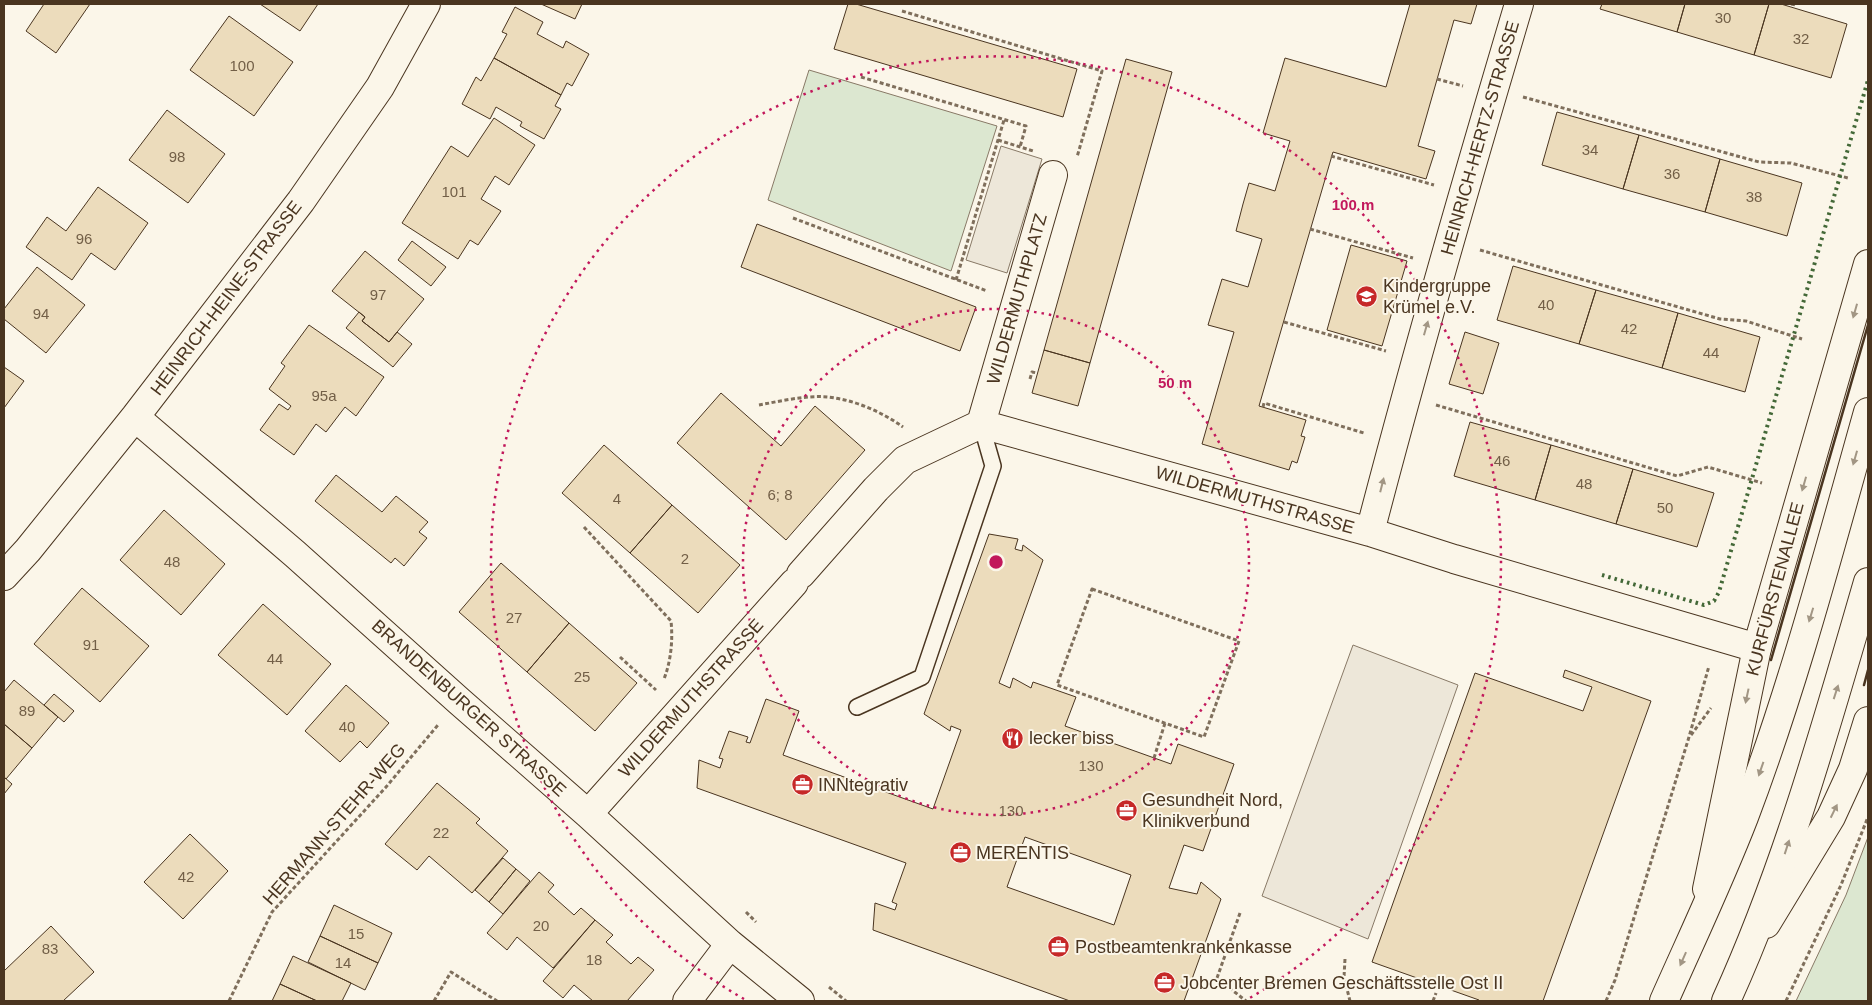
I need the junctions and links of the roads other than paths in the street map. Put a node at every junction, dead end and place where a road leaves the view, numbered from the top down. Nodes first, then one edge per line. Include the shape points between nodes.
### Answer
1 (425, 4) edge
2 (1519, 4) edge
3 (1064, 170) road end
4 (1868, 264) edge
5 (1868, 412) edge
6 (135, 417) junction
7 (981, 424) junction
8 (1370, 532) junction
9 (4, 576) edge
10 (1868, 582) edge
11 (1756, 648) junction
12 (857, 707) dead end
13 (1868, 721) edge
14 (588, 814) junction
15 (1702, 918) junction
16 (730, 944) junction
17 (1746, 958) junction
18 (687, 1001) edge
19 (800, 1001) edge
20 (1664, 1001) edge
21 (1726, 1001) edge

1 - 6 street, HEINRICH-HEINE-STRASSE via 380,87 301,201
8 -> 2 street, HEINRICH-HERTZ-STRASSE
3 - 7 street, WILDERMUTHPLATZ via 1015,302
4 -> 11 street, KURFÜRSTENALLEE
5 -> 15 street, KURFÜRSTENALLEE via 1784,701 1744,817
6 - 9 street, HEINRICH-HEINE-STRASSE
6 - 14 street, BRANDENBURGER STRASSE via 296,554
7 - 8 street, WILDERMUTHSTRASSE
7 - 12 lane via 993,466 922,677
7 - 14 street, WILDERMUTHSTRASSE via 905,460
8 - 11 street, WILDERMUTHSTRASSE
17 -> 10 street via 1786,850
11 -> 15 street, KURFÜRSTENALLEE
17 -> 13 street via 1831,817 1853,769
14 - 16 street, BRANDENBURGER STRASSE
15 -> 20 street, KURFÜRSTENALLEE
16 - 18 street
16 - 19 street, BRANDENBURGER STRASSE
17 - 21 street

